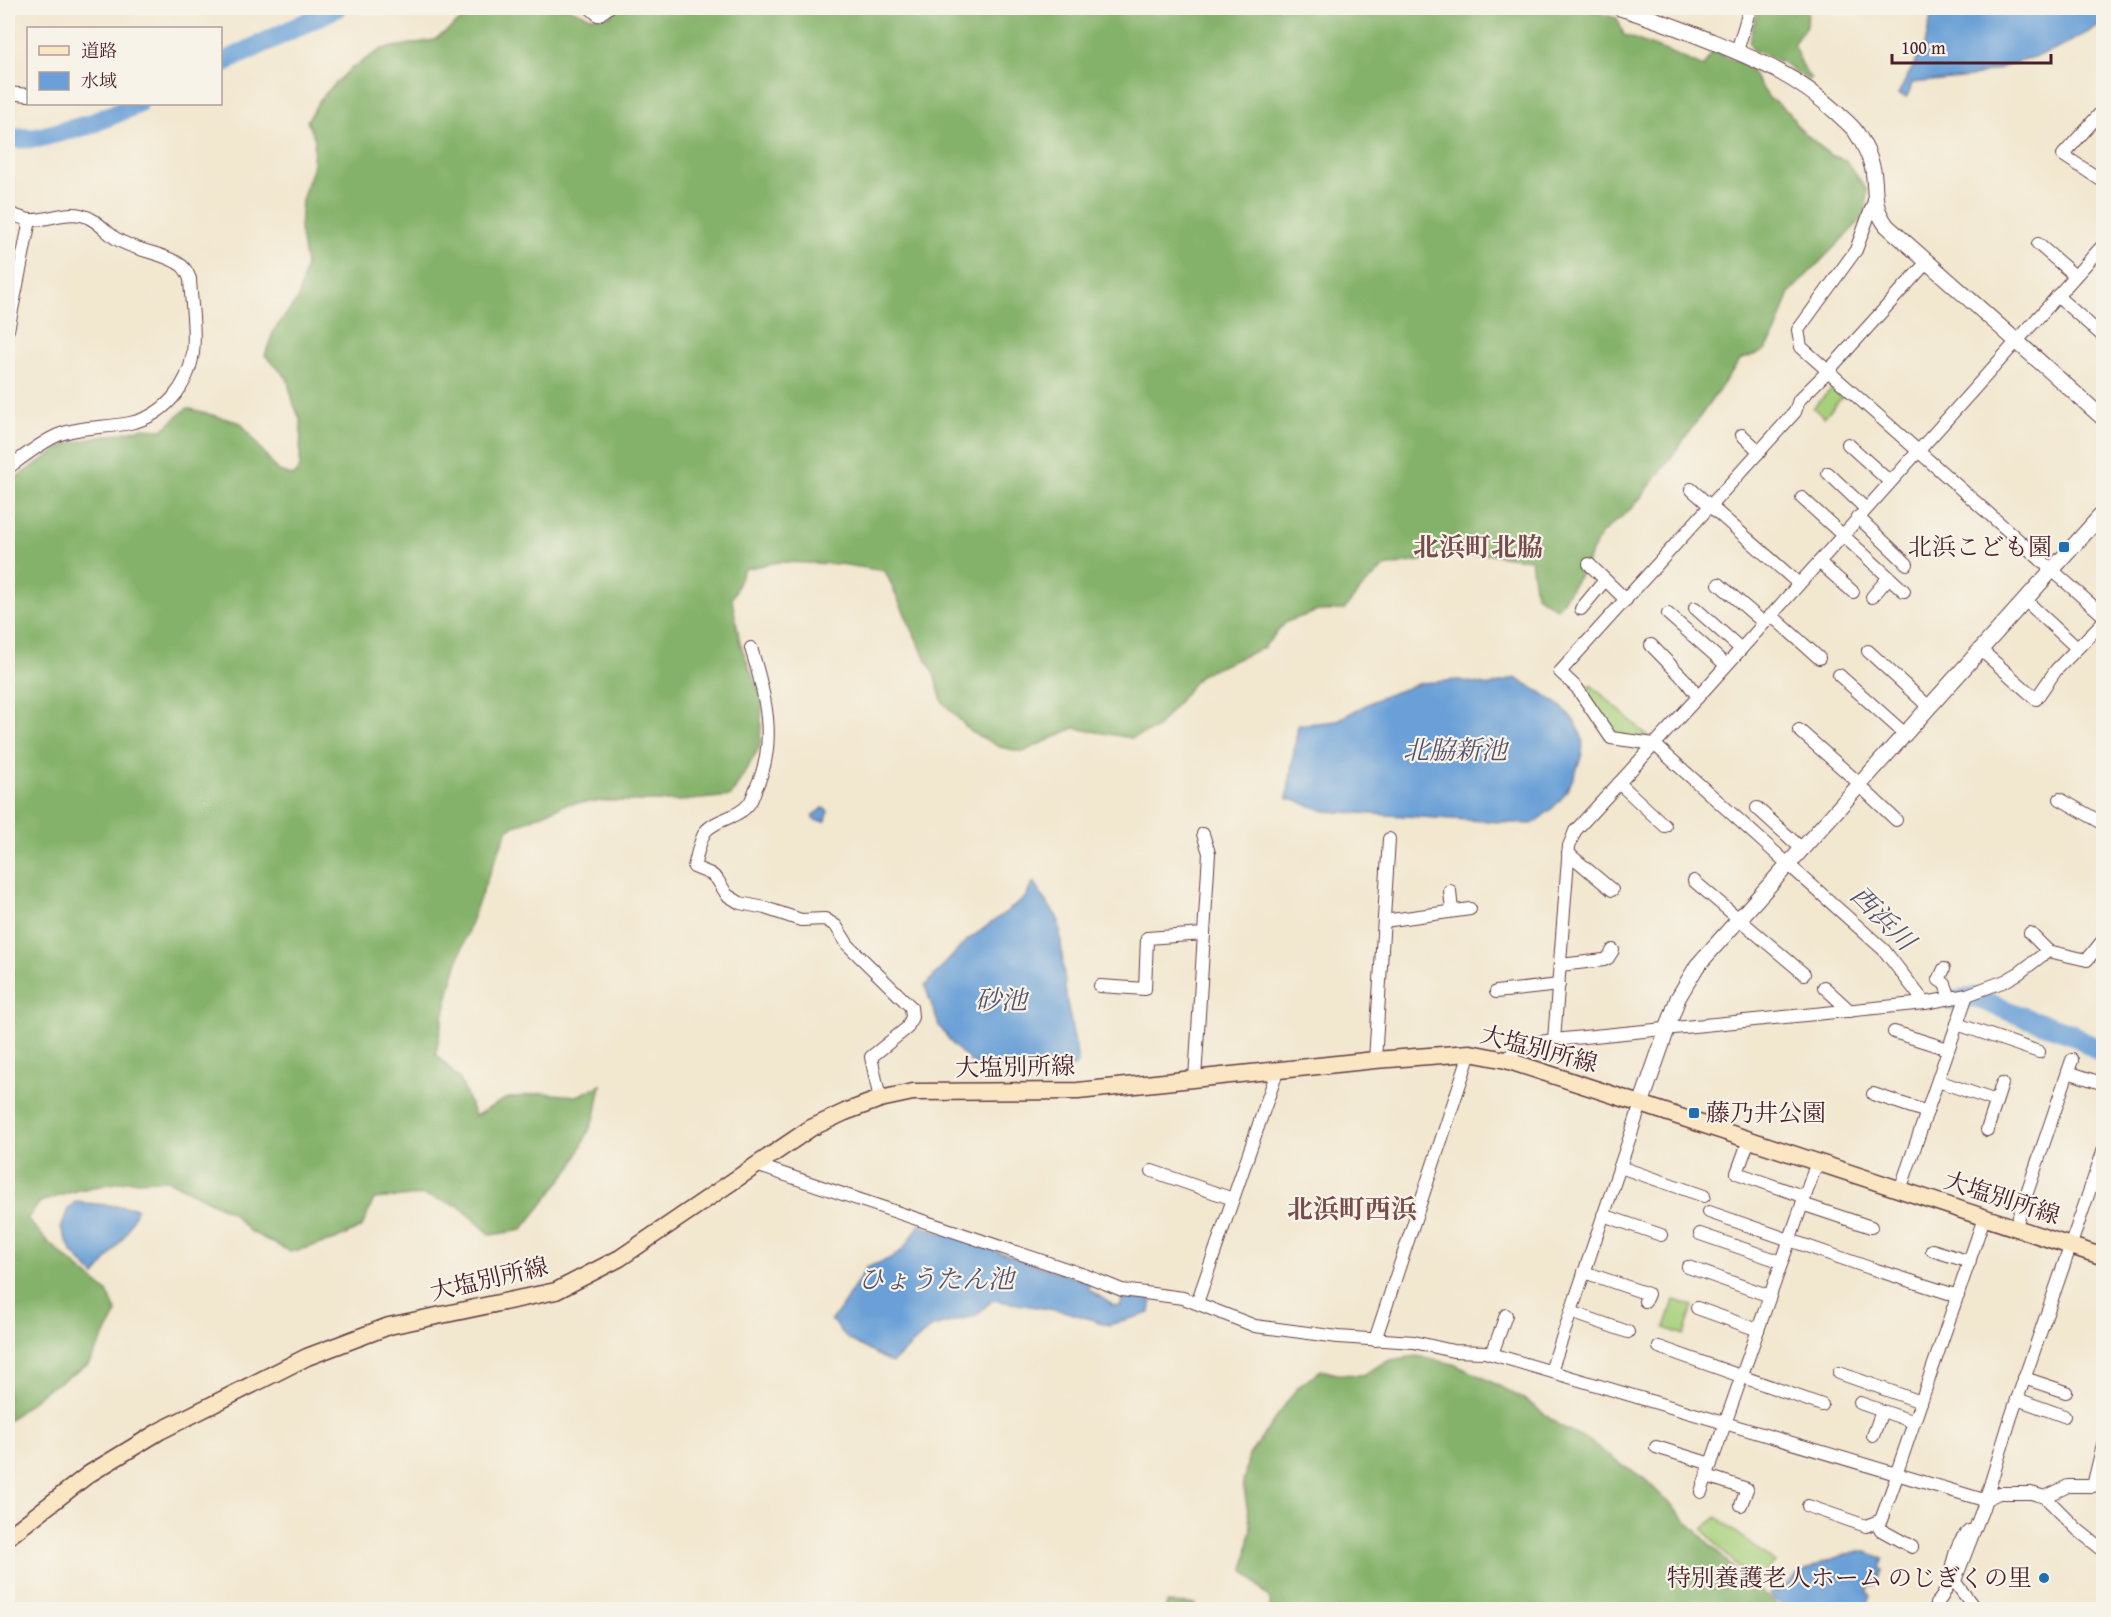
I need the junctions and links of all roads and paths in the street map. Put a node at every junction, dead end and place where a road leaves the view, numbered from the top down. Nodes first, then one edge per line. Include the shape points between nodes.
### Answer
1 (590, 8) edge
2 (608, 8) edge
3 (1620, 8) edge
4 (1750, 8) edge
5 (1737, 51) junction
6 (8, 93) edge
7 (27, 94) edge
8 (2103, 109) edge
9 (2103, 182) edge
10 (1874, 201) junction
11 (8, 213) edge
12 (30, 220) junction
13 (2038, 244) dead end
14 (2103, 244) edge
15 (1927, 262) junction
16 (2075, 276) junction
17 (2057, 297) junction
18 (8, 330) edge
19 (2103, 340) edge
20 (2018, 341) junction
21 (1829, 370) junction
22 (2103, 419) edge
23 (1742, 435) dead end
24 (1848, 444) dead end
25 (1918, 450) junction
26 (1760, 452) junction
27 (8, 468) edge
28 (1828, 473) dead end
29 (1890, 482) junction
30 (1691, 489) dead end
31 (1802, 498) dead end
32 (1711, 507) junction
33 (2103, 512) edge
34 (1862, 513) junction
35 (1843, 535) junction
36 (1819, 562) junction
37 (1589, 564) dead end
38 (1907, 564) dead end
39 (2052, 570) junction
40 (1889, 577) junction
41 (1605, 580) junction
42 (1719, 584) dead end
43 (1799, 584) junction
44 (1904, 591) dead end
45 (1853, 592) dead end
46 (1872, 597) dead end
47 (1626, 600) junction
48 (2025, 600) junction
49 (1695, 608) dead end
50 (1581, 609) dead end
51 (1668, 614) dead end
52 (2103, 616) edge
53 (1767, 619) junction
54 (2103, 621) edge
55 (1651, 645) dead end
56 (751, 648) dead end
57 (2077, 648) junction
58 (1741, 649) junction
59 (1981, 650) junction
60 (1868, 651) dead end
61 (1820, 658) dead end
62 (1726, 665) junction
63 (1839, 675) dead end
64 (1698, 698) junction
65 (1929, 707) junction
66 (1799, 730) dead end
67 (1905, 735) junction
68 (1654, 744) junction
69 (1619, 783) junction
70 (1860, 785) junction
71 (2060, 799) dead end
72 (1757, 808) dead end
73 (1896, 820) dead end
74 (2103, 824) edge
75 (1665, 826) dead end
76 (1203, 834) dead end
77 (1389, 839) dead end
78 (1802, 849) junction
79 (1568, 853) junction
80 (1790, 864) junction
81 (1694, 881) dead end
82 (1612, 890) dead end
83 (1450, 891) dead end
84 (1470, 909) dead end
85 (1450, 915) junction
86 (1738, 920) junction
87 (1384, 921) junction
88 (2031, 933) dead end
89 (1204, 934) junction
90 (2103, 939) edge
91 (1613, 950) dead end
92 (2048, 951) junction
93 (1560, 964) junction
94 (1944, 969) dead end
95 (1804, 974) dead end
96 (1559, 985) junction
97 (1100, 986) dead end
98 (1824, 987) dead end
99 (1496, 992) dead end
100 (1967, 995) junction
101 (1950, 998) junction
102 (1925, 1003) junction
103 (1850, 1011) junction
104 (1957, 1024) junction
105 (1666, 1030) junction
106 (1894, 1032) dead end
107 (1554, 1040) junction
108 (1948, 1049) junction
109 (2039, 1052) dead end
110 (1470, 1053) junction
111 (1375, 1060) junction
112 (1506, 1060) junction
113 (1277, 1071) junction
114 (1195, 1079) junction
115 (1938, 1081) junction
116 (2002, 1084) dead end
117 (2103, 1084) edge
118 (1873, 1094) dead end
119 (880, 1100) junction
120 (1996, 1101) junction
121 (1641, 1104) junction
122 (1927, 1112) junction
123 (1987, 1130) dead end
124 (1749, 1140) junction
125 (2103, 1149) edge
126 (1817, 1162) junction
127 (756, 1165) junction
128 (1620, 1167) junction
129 (1152, 1171) dead end
130 (2098, 1181) edge
131 (1900, 1190) junction
132 (1704, 1196) dead end
133 (1233, 1199) junction
134 (1803, 1200) junction
135 (1709, 1212) dead end
136 (1604, 1215) junction
137 (1984, 1218) junction
138 (1870, 1227) dead end
139 (2015, 1228) junction
140 (1700, 1234) dead end
141 (1661, 1235) dead end
142 (1790, 1239) junction
143 (2071, 1246) junction
144 (1932, 1250) dead end
145 (2103, 1257) edge
146 (1782, 1262) junction
147 (1970, 1262) junction
148 (1688, 1267) dead end
149 (1584, 1272) junction
150 (1770, 1296) junction
151 (1958, 1296) junction
152 (1645, 1301) dead end
153 (1197, 1303) junction
154 (1697, 1308) dead end
155 (1571, 1312) junction
156 (1506, 1315) dead end
157 (1758, 1330) junction
158 (1628, 1332) dead end
159 (1375, 1340) junction
160 (1659, 1347) dead end
161 (1492, 1354) junction
162 (1551, 1371) junction
163 (1839, 1373) dead end
164 (1742, 1377) junction
165 (2024, 1378) junction
166 (2066, 1392) dead end
167 (2017, 1399) junction
168 (1921, 1402) junction
169 (1860, 1403) dead end
170 (1822, 1405) dead end
171 (1882, 1411) junction
172 (2064, 1416) dead end
173 (1914, 1422) junction
174 (1725, 1423) junction
175 (1873, 1436) dead end
176 (2103, 1441) edge
177 (1656, 1447) dead end
178 (1709, 1470) junction
179 (1897, 1475) junction
180 (1701, 1492) dead end
181 (2045, 1497) junction
182 (1984, 1500) junction
183 (1741, 1505) dead end
184 (1808, 1506) dead end
185 (1877, 1523) junction
186 (1977, 1524) junction
187 (8, 1537) edge
188 (1912, 1546) dead end
189 (2103, 1551) edge
190 (1936, 1604) dead end
191 (1976, 1610) edge

1 - 2 street via 598,15
3 - 5 street
4 - 5 street
5 - 10 street via 1787,75 1823,100 1855,130 1873,171
6 - 7 street
8 - 9 street via 2063,155
10 - 15 street via 1887,226
10 - 21 street via 1856,250 1798,330 1801,347
11 - 12 street
12 - 18 street
12 - 27 street via 80,215 129,245 182,265 190,279 194,351 182,385 157,412 128,424 58,435
13 - 16 street
14 - 16 street
15 - 20 street
15 - 21 street
16 - 17 street
17 - 19 street
17 - 20 street
20 - 22 street
20 - 25 street
21 - 25 street
21 - 26 street via 1799,400 1795,412
23 - 26 street
24 - 29 street
25 - 29 street
25 - 39 street
26 - 32 street
28 - 34 street
29 - 34 street
30 - 32 street
31 - 35 street
32 - 43 street
32 - 47 street
33 - 39 street
34 - 35 street
34 - 38 street
35 - 36 street
35 - 40 street
36 - 43 street
36 - 45 street
37 - 41 street
39 - 48 street
39 - 52 street
40 - 44 street
40 - 46 street
41 - 47 street
41 - 50 street
42 - 53 street
43 - 53 street
47 - 68 street via 1560,672 1577,688 1611,738
48 - 57 street
48 - 59 street
49 - 58 street
51 - 62 street
53 - 58 street
53 - 61 street
54 - 57 street
55 - 64 street
56 - 119 street via 765,700 765,766 748,806 707,830 694,867 711,874 727,895 740,903 801,920 825,919 836,926 848,945 911,1007 907,1028 871,1057
57 - 59 street via 2036,699
58 - 62 street
59 - 65 street
60 - 65 street
62 - 64 street
63 - 67 street
64 - 68 street
65 - 67 street
66 - 70 street
67 - 70 street
68 - 69 street
68 - 80 street
69 - 75 street
69 - 79 street via 1575,831
70 - 73 street
70 - 78 street
71 - 74 street
72 - 78 street
76 - 89 street via 1209,853
77 - 87 street
78 - 80 street
79 - 82 street
79 - 93 street
80 - 86 street
80 - 102 street via 1884,950
81 - 86 street
83 - 85 street
84 - 85 street
85 - 87 street
86 - 95 street
86 - 105 street via 1691,975
87 - 111 street
88 - 92 street
89 - 97 street via 1147,938 1144,989
89 - 114 street
90 - 92 street via 2087,960
91 - 93 street via 1604,960
92 - 100 street via 2018,974
93 - 96 street
94 - 101 street via 1939,980 1945,984
96 - 99 street
96 - 107 street
98 - 103 street
100 - 101 street
100 - 104 street
101 - 102 street
102 - 103 street
103 - 105 street
104 - 108 street
104 - 109 street
105 - 107 street
105 - 121 street
106 - 108 street
107 - 112 street via 1520,1045
108 - 115 street
110 - 111 main road, 大塩別所線
110 - 112 main road, 大塩別所線
110 - 159 street
111 - 113 main road, 大塩別所線
112 - 121 main road, 大塩別所線
113 - 114 main road, 大塩別所線
113 - 133 street
114 - 119 main road, 大塩別所線 via 1078,1091 913,1092
115 - 120 street
115 - 122 street
116 - 120 street
117 - 139 street via 2070,1066
118 - 122 street
119 - 127 main road, 大塩別所線 via 811,1128
120 - 123 street
121 - 124 main road, 大塩別所線
121 - 128 street
122 - 131 street
124 - 126 main road, 大塩別所線
124 - 134 street via 1737,1173
125 - 130 street
126 - 131 main road, 大塩別所線
126 - 134 street
127 - 153 street via 1122,1290
127 - 187 main road, 大塩別所線 via 620,1258 556,1291 389,1326 307,1357 150,1437 89,1474
128 - 132 street
128 - 136 street
129 - 133 street
130 - 143 street
131 - 137 main road, 大塩別所線
133 - 153 street
134 - 138 street via 1855,1216
134 - 142 street
135 - 142 street
136 - 141 street
136 - 149 street
137 - 139 main road, 大塩別所線
137 - 147 street
139 - 143 main road, 大塩別所線
140 - 146 street
142 - 146 street
142 - 151 street
143 - 145 main road, 大塩別所線
143 - 165 street
144 - 147 street
146 - 150 street
147 - 151 street
148 - 150 street
149 - 152 street via 1647,1294
149 - 155 street
150 - 157 street
151 - 168 street
153 - 159 street via 1255,1326
154 - 157 street
155 - 158 street
155 - 162 street
156 - 161 street
157 - 164 street
159 - 161 street
160 - 164 street
161 - 162 street
162 - 174 street
163 - 168 street
164 - 170 street
164 - 174 street
165 - 166 street
165 - 167 street
167 - 172 street
167 - 182 street
168 - 173 street
169 - 171 street
171 - 173 street
171 - 175 street
173 - 179 street
174 - 178 street
174 - 179 street
176 - 181 street via 2092,1486 2068,1486
177 - 178 street
178 - 180 street
178 - 183 street via 1747,1489
179 - 182 street
179 - 185 street
181 - 182 street via 1999,1493
181 - 189 street
182 - 186 street
184 - 185 street via 1866,1526
185 - 188 street via 1881,1530
186 - 190 street via 1964,1534 1946,1588
186 - 191 street via 1955,1582

